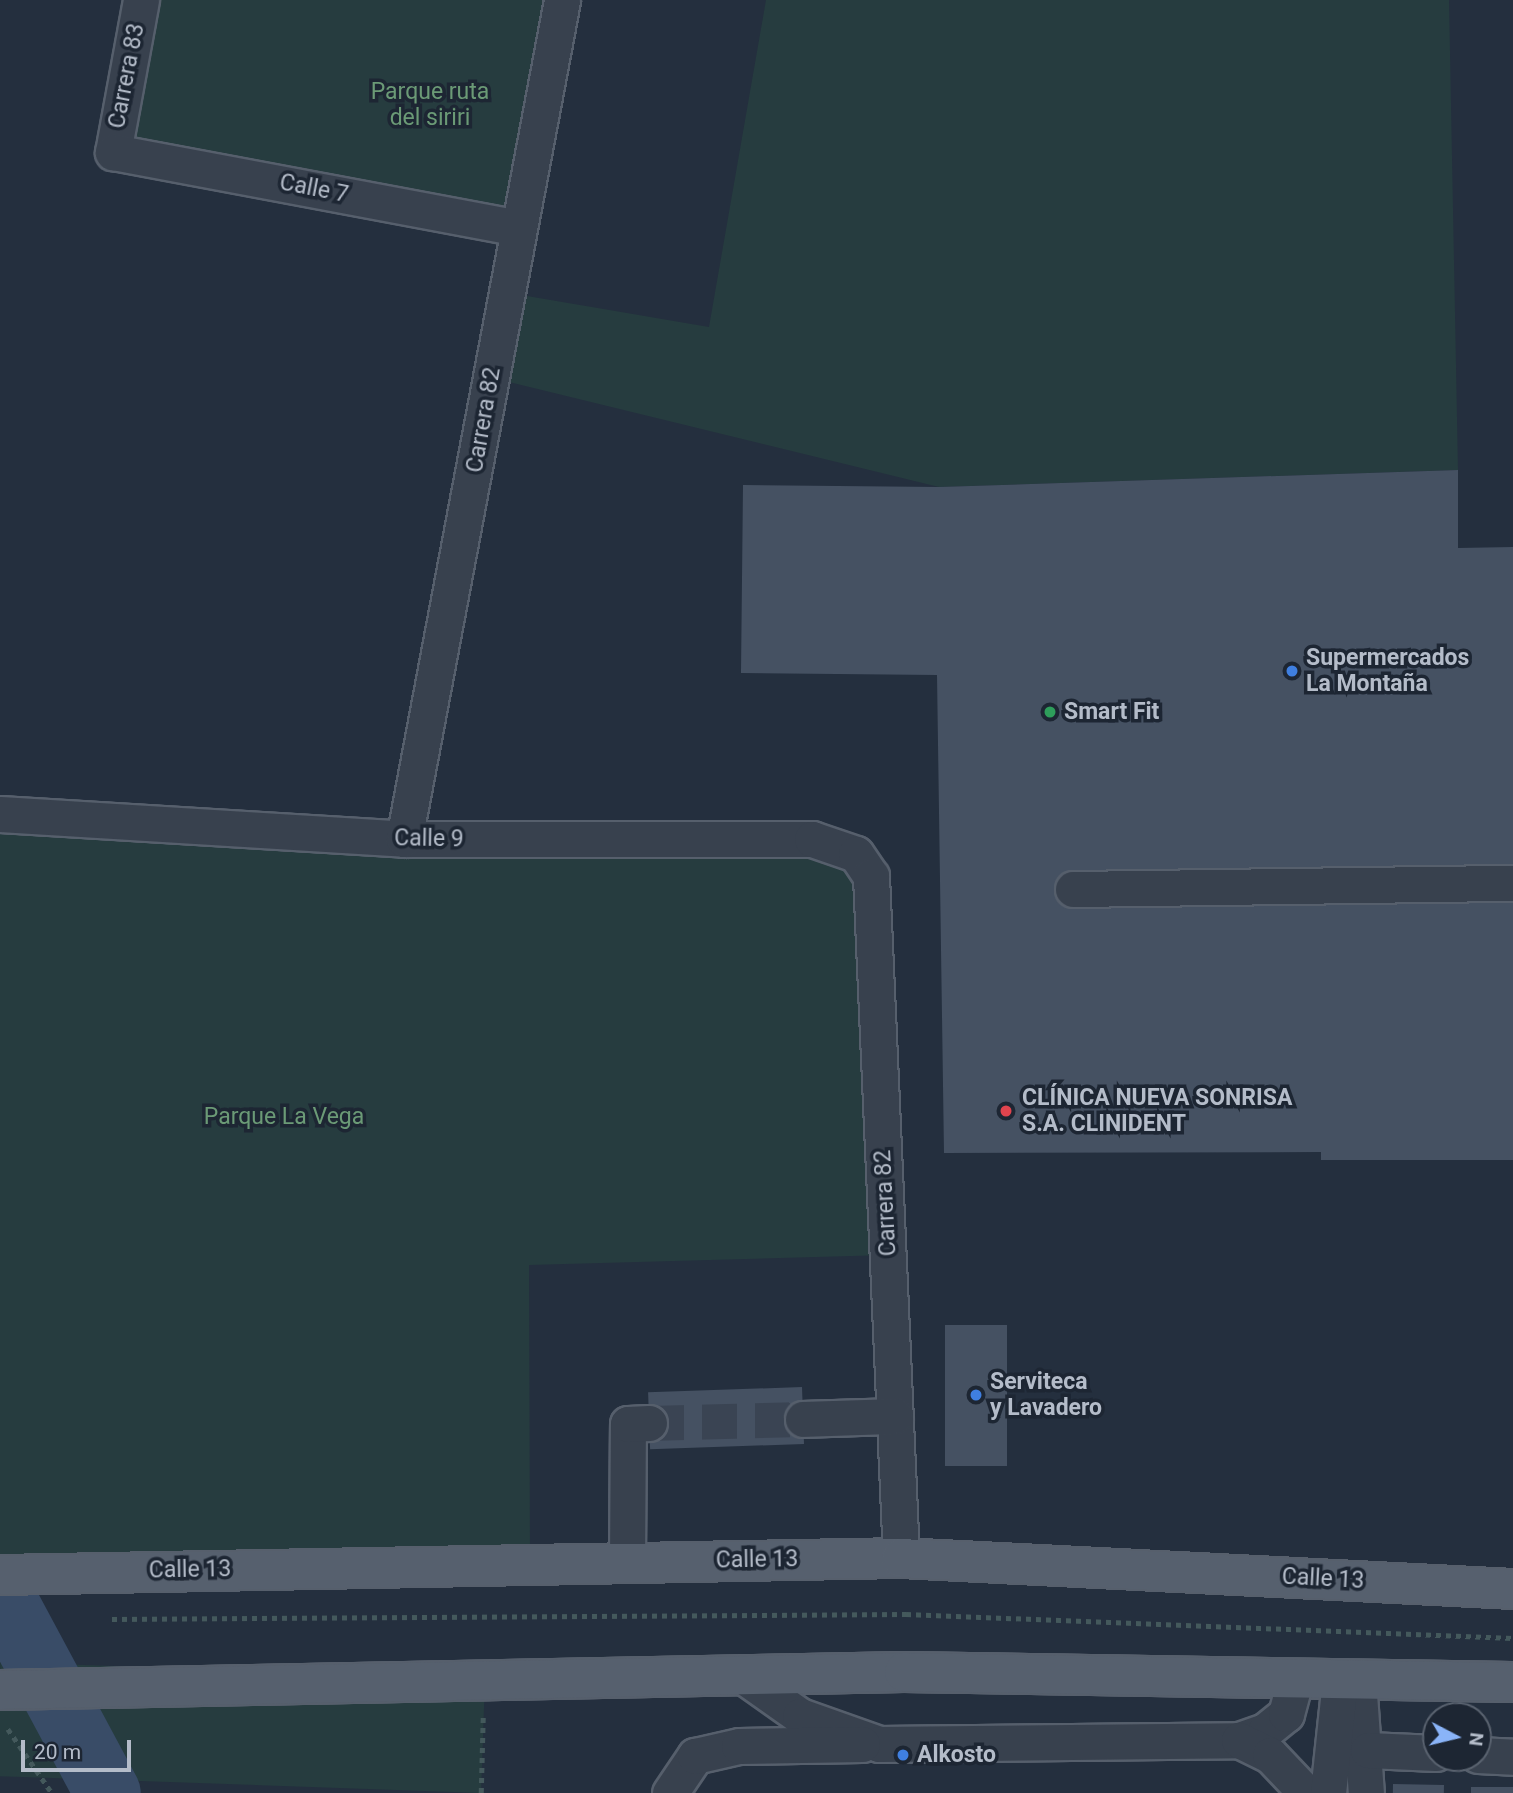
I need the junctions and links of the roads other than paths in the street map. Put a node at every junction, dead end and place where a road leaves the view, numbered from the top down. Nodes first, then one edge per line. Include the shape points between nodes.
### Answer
1 (141, 0) edge
2 (562, 0) edge
3 (113, 152) joint
4 (515, 227) junction
5 (0, 814) edge
6 (404, 839) junction
7 (856, 854) joint
8 (1513, 883) edge
9 (1073, 889) dead end
10 (895, 1416) junction
11 (803, 1419) tunnel mouth
12 (649, 1423) tunnel mouth
13 (901, 1558) junction
14 (627, 1561) junction
15 (0, 1576) edge
16 (1513, 1589) edge
17 (742, 1675) junction
18 (1295, 1680) junction
19 (1349, 1680) junction
20 (1513, 1682) edge
21 (0, 1690) edge
22 (1239, 1741) junction
23 (879, 1744) junction
24 (1368, 1749) junction
25 (1422, 1752) edge
26 (1492, 1756) edge
27 (1513, 1757) edge
28 (670, 1793) edge
29 (1306, 1793) edge
30 (1328, 1793) edge
31 (1366, 1793) edge

1 - 3 street, Carrera 83
2 - 4 street, Carrera 82
3 - 4 street, Calle 7
4 - 6 street, Carrera 82 via 493,378
5 - 6 street, Calle 9
6 - 7 street, Calle 9 via 812,839
7 - 10 street, Carrera 82 via 870,876
8 - 9 street
10 - 11 street
10 - 13 street, Carrera 82
12 - 14 street via 628,1424
13 - 14 main road, Calle 13
13 - 16 main road, Calle 13
14 - 15 main road, Calle 13
17 - 18 main road
17 - 21 main road
17 - 23 street via 800,1716
18 - 19 main road
18 - 22 street via 1286,1714 1265,1731
19 - 20 main road
19 - 24 street
19 - 30 street
22 - 23 street
22 - 29 street via 1270,1755
23 - 28 street via 739,1746 695,1756
24 - 25 street
24 - 31 street
26 - 27 street

